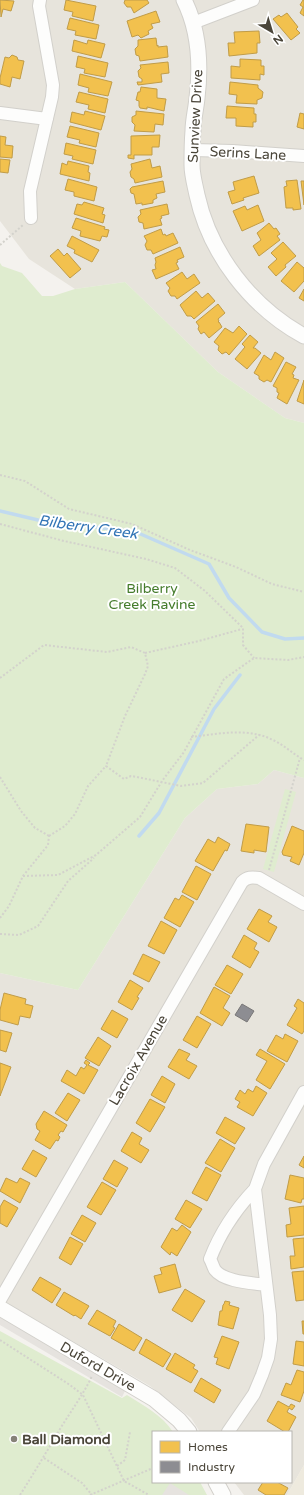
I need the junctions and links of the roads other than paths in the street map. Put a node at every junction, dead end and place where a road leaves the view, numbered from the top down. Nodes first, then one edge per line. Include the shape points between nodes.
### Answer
1 (40, 0) edge
2 (184, 0) edge
3 (253, 0) edge
4 (193, 23) junction
5 (0, 113) edge
6 (47, 119) junction
7 (193, 150) junction
8 (304, 156) edge
9 (31, 218) road end
10 (304, 336) edge
11 (304, 904) edge
12 (304, 1092) edge
13 (255, 1189) junction
14 (266, 1285) junction
15 (0, 1300) edge
16 (0, 1308) edge
17 (188, 1431) edge
18 (229, 1431) edge
19 (217, 1483) edge
20 (223, 1495) edge

1 - 6 street via 53,85
2 - 4 street, Sunview Drive
3 - 4 street
4 - 7 street, Sunview Drive via 199,68
5 - 6 street
6 - 9 street via 30,191
7 - 8 street, Serins Lane
7 - 10 street, Sunview Drive via 192,166 200,212 225,262 260,304
11 - 15 street, Lacroix Avenue via 259,878 246,878 242,882
12 - 13 street via 264,1164
13 - 14 street
13 - 14 street via 238,1207 210,1259 215,1270 221,1275
14 - 18 street via 271,1339 268,1358 254,1394
16 - 17 street, Duford Drive via 154,1399
19 - 20 street

